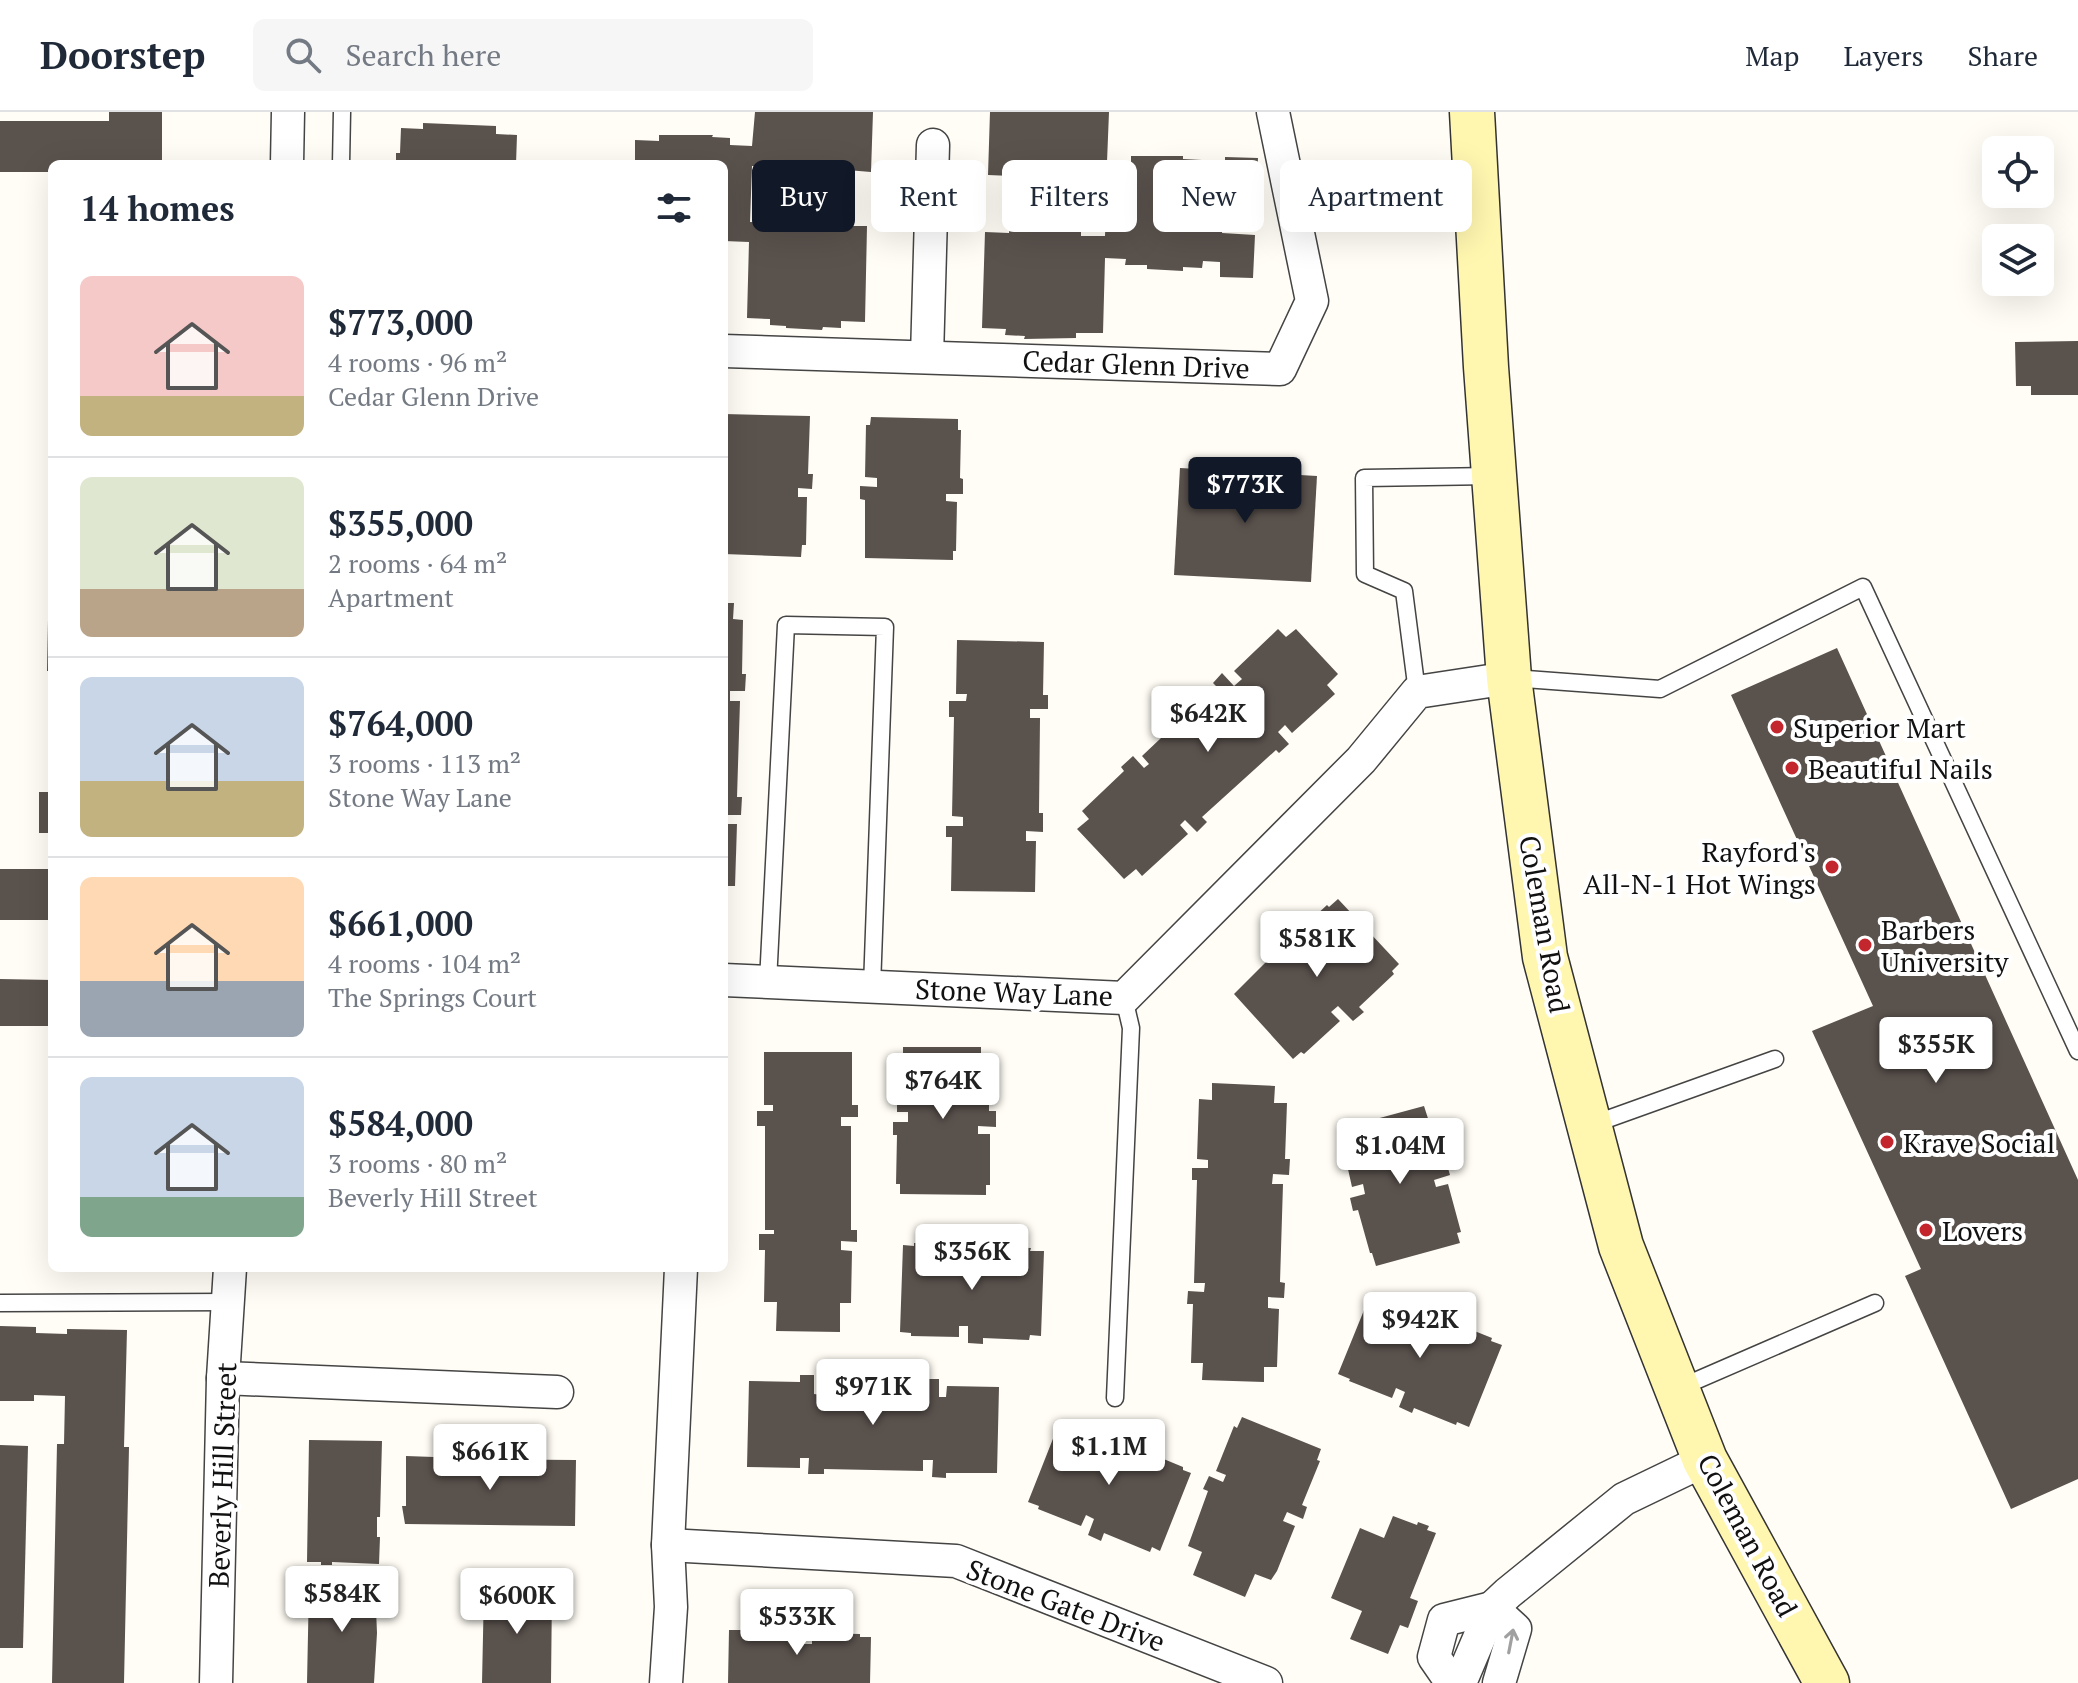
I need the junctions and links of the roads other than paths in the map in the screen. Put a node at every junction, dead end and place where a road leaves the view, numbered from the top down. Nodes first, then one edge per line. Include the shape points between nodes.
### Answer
1 (288, 112) edge
2 (342, 112) edge
3 (1273, 112) edge
4 (1472, 112) edge
5 (933, 145) dead end
6 (287, 160) edge
7 (341, 160) edge
8 (728, 351) edge
9 (927, 357) junction
10 (1493, 476) junction
11 (1509, 678) junction
12 (1417, 692) junction
13 (728, 980) edge
14 (768, 982) junction
15 (872, 987) junction
16 (1124, 998) junction
17 (2078, 1051) edge
18 (1775, 1059) dead end
19 (1590, 1125) junction
20 (230, 1272) edge
21 (681, 1272) edge
22 (228, 1302) junction
23 (0, 1303) edge
24 (1875, 1303) dead end
25 (223, 1378) junction
26 (1677, 1389) junction
27 (557, 1392) dead end
28 (1115, 1398) dead end
29 (1705, 1460) junction
30 (668, 1545) junction
31 (1492, 1608) junction
32 (216, 1683) edge
33 (666, 1683) edge
34 (1266, 1683) edge
35 (1452, 1683) edge
36 (1460, 1683) edge
37 (1499, 1683) edge
38 (1827, 1683) edge

1 - 6 street
2 - 7 lane
3 - 9 street, Cedar Glenn Drive via 1312,301 1280,369
4 - 10 main road, Coleman Road
5 - 9 street
8 - 9 street, Cedar Glenn Drive
10 - 11 main road, Coleman Road
10 - 12 lane via 1364,478 1365,574 1404,591
11 - 12 street
11 - 17 lane via 1660,689 1863,587
11 - 19 main road, Coleman Road via 1545,957
12 - 16 street, Stone Way Lane via 1361,760
13 - 14 street, Stone Way Lane
14 - 15 street, Stone Way Lane
14 - 15 lane via 786,625 885,627
15 - 16 street, Stone Way Lane
16 - 28 lane via 1131,1028
18 - 19 lane
19 - 26 main road, Coleman Road via 1621,1246
20 - 22 street, Beverly Hill Street
21 - 30 street
22 - 23 lane
22 - 25 street, Beverly Hill Street
24 - 26 lane
25 - 27 street
25 - 32 street, Beverly Hill Street
26 - 29 main road, Coleman Road
29 - 31 street via 1624,1499
29 - 38 main road, Coleman Road
30 - 33 street
30 - 34 street, Stone Gate Drive via 956,1561
31 - 35 street via 1444,1620 1434,1657
31 - 36 street
37 -> 31 street via 1515,1629

